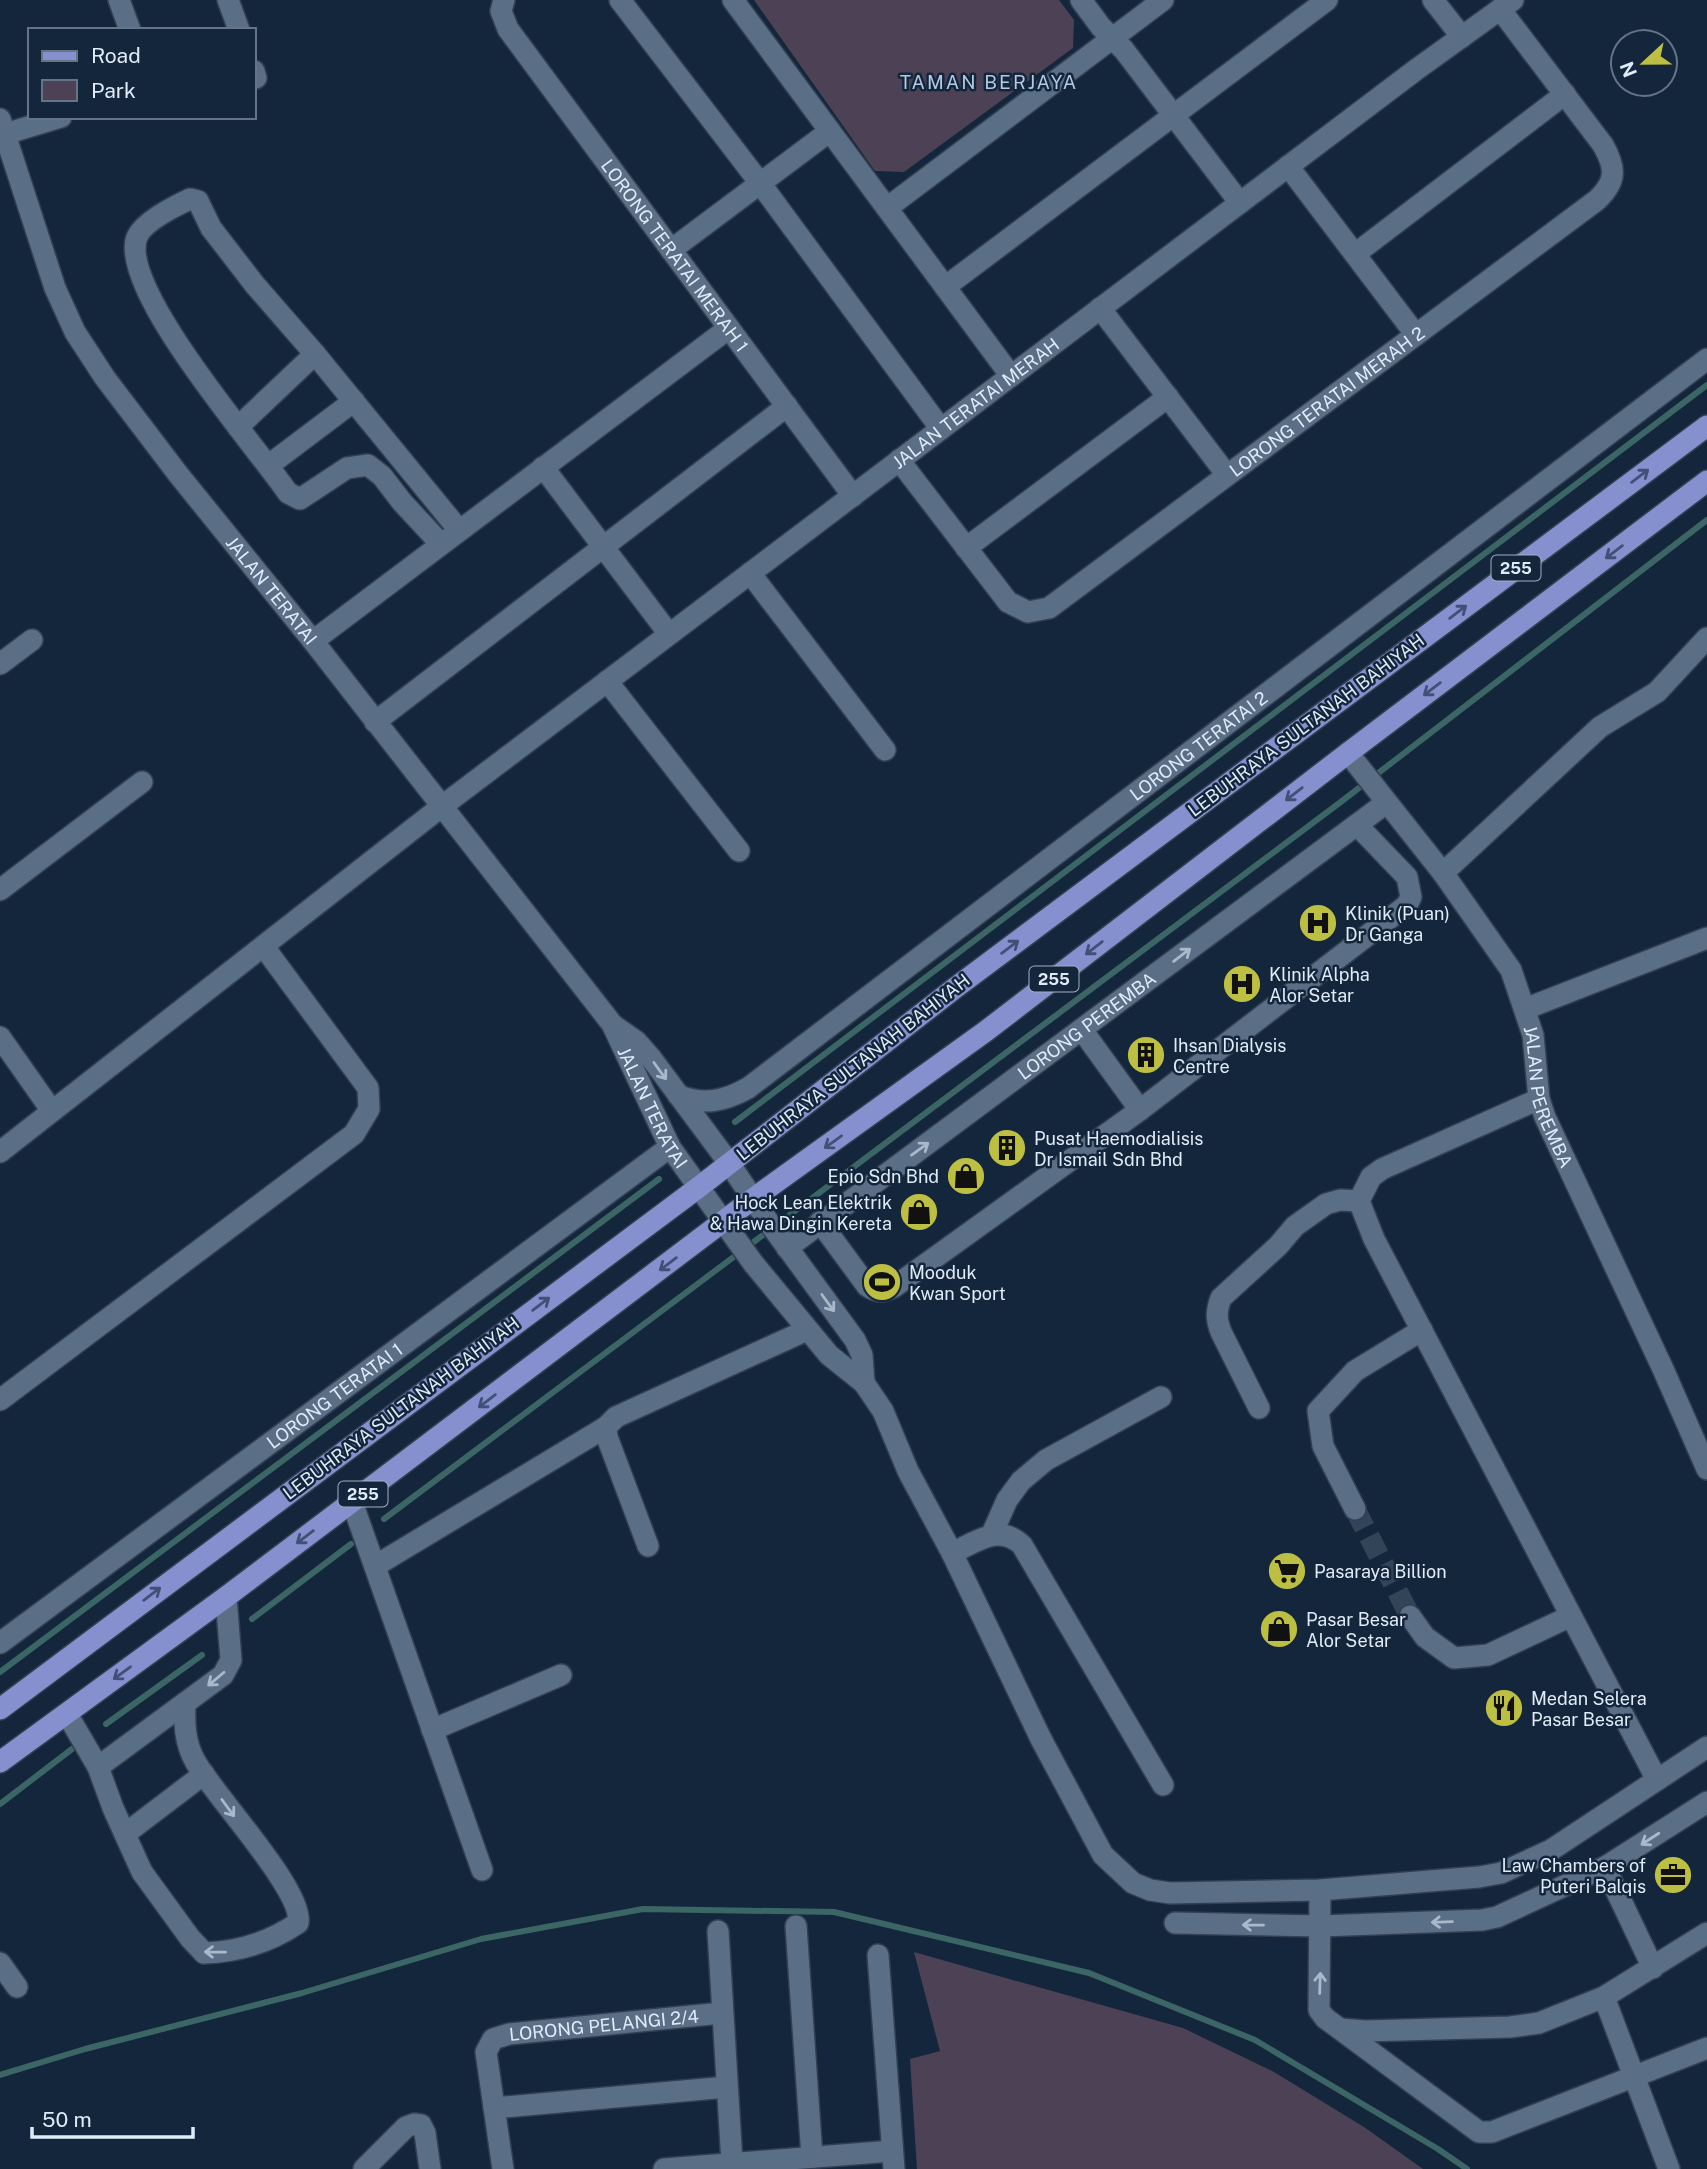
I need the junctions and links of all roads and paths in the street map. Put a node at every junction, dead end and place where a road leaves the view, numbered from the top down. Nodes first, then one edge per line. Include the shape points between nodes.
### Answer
1 (119, 0) edge
2 (228, 0) edge
3 (620, 0) edge
4 (733, 0) edge
5 (1081, 0) edge
6 (1163, 0) edge
7 (1327, 0) edge
8 (1433, 0) edge
9 (1506, 4) edge
10 (503, 5) edge
11 (129, 28) edge
12 (238, 28) edge
13 (1462, 37) junction
14 (1113, 38) junction
15 (1564, 94) junction
16 (1174, 115) junction
17 (49, 119) edge
18 (3, 127) edge
19 (830, 131) junction
20 (1288, 166) junction
21 (760, 183) junction
22 (1240, 203) junction
23 (887, 208) junction
24 (671, 250) junction
25 (1355, 254) junction
26 (945, 286) junction
27 (1100, 308) junction
28 (729, 328) junction
29 (1416, 335) junction
30 (315, 354) junction
31 (1707, 359) edge
32 (1011, 376) junction
33 (1168, 397) junction
34 (354, 401) junction
35 (787, 406) junction
36 (1707, 426) edge
37 (238, 427) junction
38 (941, 429) junction
39 (899, 460) junction
40 (269, 465) junction
41 (543, 467) junction
42 (1227, 475) junction
43 (1707, 481) edge
44 (853, 495) junction
45 (459, 530) junction
46 (441, 544) junction
47 (603, 547) junction
48 (966, 548) junction
49 (750, 573) junction
50 (669, 634) junction
51 (1707, 638) edge
52 (32, 640) dead end
53 (313, 641) junction
54 (0, 664) edge
55 (607, 681) junction
56 (375, 722) junction
57 (885, 750) dead end
58 (1348, 752) junction
59 (142, 782) dead end
60 (1382, 797) junction
61 (441, 807) junction
62 (1357, 825) junction
63 (739, 851) dead end
64 (1443, 873) junction
65 (0, 890) edge
66 (1707, 938) edge
67 (264, 947) junction
68 (1525, 1009) junction
69 (612, 1024) junction
70 (1082, 1030) junction
71 (0, 1037) edge
72 (678, 1095) junction
73 (1539, 1098) junction
74 (1140, 1110) junction
75 (52, 1111) junction
76 (670, 1147) junction
77 (0, 1152) edge
78 (729, 1163) junction
79 (699, 1187) junction
80 (754, 1198) junction
81 (1359, 1201) junction
82 (820, 1222) junction
83 (723, 1223) junction
84 (784, 1244) junction
85 (807, 1330) junction
86 (1422, 1331) junction
87 (864, 1382) junction
88 (1161, 1397) dead end
89 (0, 1400) edge
90 (1259, 1408) dead end
91 (606, 1427) junction
92 (1707, 1469) edge
93 (352, 1502) junction
94 (1355, 1509) tunnel mouth
95 (992, 1534) junction
96 (648, 1546) dead end
97 (953, 1553) junction
98 (374, 1566) junction
99 (226, 1597) junction
100 (1410, 1616) tunnel mouth
101 (1571, 1616) junction
102 (0, 1643) edge
103 (561, 1675) dead end
104 (185, 1703) junction
105 (0, 1709) edge
106 (66, 1714) junction
107 (432, 1730) junction
108 (1707, 1747) edge
109 (0, 1762) edge
110 (98, 1767) junction
111 (204, 1774) junction
112 (1657, 1780) junction
113 (1163, 1784) dead end
114 (1707, 1802) edge
115 (125, 1834) junction
116 (1605, 1867) junction
117 (482, 1870) dead end
118 (1320, 1890) junction
119 (1175, 1923) dead end
120 (796, 1926) dead end
121 (1321, 1926) junction
122 (718, 1931) dead end
123 (1707, 1933) edge
124 (878, 1955) dead end
125 (0, 1963) edge
126 (1653, 1968) junction
127 (17, 1987) dead end
128 (1604, 1997) junction
129 (722, 2013) junction
130 (1341, 2029) junction
131 (1707, 2048) edge
132 (1636, 2078) junction
133 (727, 2087) junction
134 (494, 2108) junction
135 (812, 2157) junction
136 (893, 2160) edge
137 (732, 2163) junction
138 (364, 2169) edge
139 (430, 2169) edge
140 (503, 2169) edge
141 (664, 2169) edge
142 (1669, 2169) edge

1 - 11 street
2 - 12 street
3 - 21 street
4 - 19 street
5 - 14 street
6 - 14 street
7 - 16 street
8 - 13 street
9 - 13 street, JALAN TERATAI MERAH
9 - 15 street, LORONG TERATAI MERAH 2
10 - 24 street, LORONG TERATAI MERAH 1 via 508,29
13 - 20 street, JALAN TERATAI MERAH
14 - 16 street
14 - 23 street
15 - 25 street
15 - 29 street, LORONG TERATAI MERAH 2 via 1611,159 1613,175 1608,189
16 - 22 street
16 - 26 street
17 - 18 street
18 - 53 street, JALAN TERATAI via 55,288 75,332 139,423
19 - 21 street
19 - 23 street
20 - 22 street, JALAN TERATAI MERAH
20 - 25 street
21 - 24 street
21 - 38 street
22 - 27 street, JALAN TERATAI MERAH
23 - 26 street
24 - 28 street, LORONG TERATAI MERAH 1
25 - 29 street
26 - 32 street
27 - 32 street, JALAN TERATAI MERAH
27 - 33 street
28 - 35 street, LORONG TERATAI MERAH 1
28 - 41 street
29 - 42 street, LORONG TERATAI MERAH 2
30 - 34 street
30 - 37 street
30 - 37 street via 211,228 198,201 190,199 176,206 141,231 136,264 151,301
31 - 72 street, LORONG TERATAI 2 via 736,1094 706,1102
32 - 38 street, JALAN TERATAI MERAH
33 - 42 street
33 - 48 street
34 - 40 street
34 - 45 street
35 - 44 street, LORONG TERATAI MERAH 1
35 - 47 street
78 -> 36 main road, LEBUHRAYA SULTANAH BAHIYAH / 255 via 955,988
37 - 40 street
38 - 39 street, JALAN TERATAI MERAH
39 - 44 street, JALAN TERATAI MERAH
39 - 48 street, LORONG TERATAI MERAH 2
40 - 46 street via 288,493 300,499 347,468 368,465
41 - 45 street
41 - 47 street
42 - 48 street, LORONG TERATAI MERAH 2 via 1039,611 1018,609 1008,602
43 -> 58 main road, 255
44 - 49 street, JALAN TERATAI MERAH
45 - 46 street
46 - 53 street
47 - 50 street
47 - 56 street
49 - 50 street, JALAN TERATAI MERAH
49 - 57 street
50 - 55 street, JALAN TERATAI MERAH
51 - 64 street via 1657,692 1600,727
52 - 54 street
53 - 56 street, JALAN TERATAI
55 - 61 street, JALAN TERATAI MERAH
55 - 63 street
56 - 61 street, JALAN TERATAI
58 - 60 street, JALAN PEREMBA
58 -> 80 main road, 255 via 986,1031
59 - 65 street
60 - 62 street, LORONG PEREMBA
60 - 64 street, JALAN PEREMBA
61 - 67 street, JALAN TERATAI MERAH
61 - 69 street, JALAN TERATAI
70 -> 62 street, LORONG PEREMBA
62 - 74 street via 1407,877 1411,897 1406,905
64 - 68 street, JALAN PEREMBA via 1511,970
66 - 68 street
67 - 75 street, JALAN TERATAI MERAH
67 - 89 street via 368,1088 369,1109 354,1134
68 - 73 street, JALAN PEREMBA via 1533,1035
69 -> 72 street, JALAN TERATAI via 636,1041
69 - 76 street, JALAN TERATAI
70 - 74 street
82 -> 70 street, LORONG PEREMBA
71 - 75 street
72 - 78 street, JALAN TERATAI
73 - 81 street via 1382,1169 1371,1177
73 - 92 street, JALAN PEREMBA
74 - 82 street via 883,1292 867,1286
75 - 77 street, JALAN TERATAI MERAH
76 - 79 street, JALAN TERATAI
76 - 102 street, LORONG TERATAI 1
78 - 79 main road, LEBUHRAYA SULTANAH BAHIYAH / 255
78 - 80 street, JALAN TERATAI
79 - 83 street, JALAN TERATAI
105 -> 79 main road, LEBUHRAYA SULTANAH BAHIYAH / 255
80 - 83 main road, 255
80 - 84 street, JALAN TERATAI
81 - 86 street
81 - 90 street via 1326,1204 1295,1226 1221,1298 1217,1310 1220,1332
82 - 84 street, LORONG PEREMBA
83 - 85 street, JALAN TERATAI
83 -> 93 main road, 255
84 -> 87 street, JALAN TERATAI via 855,1340 862,1355
85 - 87 street, JALAN TERATAI via 828,1355
85 - 91 street via 615,1417
86 - 94 street via 1355,1371 1318,1411 1323,1446
86 - 101 street
87 - 97 street
88 - 95 street via 1046,1460 1007,1500
91 - 96 street
91 - 98 street
93 - 98 street
93 -> 99 main road, 255
95 - 97 street
95 - 113 street via 1012,1536 1022,1545
97 - 118 street via 1041,1739 1103,1855 1120,1872 1141,1886 1170,1893
98 - 107 street
99 -> 104 street via 228,1668
99 -> 106 main road, 255
100 - 101 street via 1425,1637 1454,1658 1488,1655
101 - 112 street
103 - 107 street
104 - 110 street
104 - 111 street via 183,1728
106 - 109 main road, 255
106 - 110 street
107 - 117 street
108 - 112 street
110 - 115 street
111 - 115 street
111 -> 115 street via 271,1863 297,1908 298,1923 247,1947 204,1954 142,1872
112 - 118 street via 1551,1850 1501,1872 1455,1881
114 -> 116 street
116 -> 121 street via 1497,1917
116 - 126 street
118 - 121 street
121 -> 119 street
120 - 135 street
130 -> 121 street via 1319,2010
122 - 129 street
123 - 126 street
124 - 136 street
125 - 127 street
126 - 128 street
128 - 130 street via 1539,2022 1510,2027
128 - 132 street
129 - 133 street
129 - 134 street, LORONG PELANGI 2/4 via 493,2039 486,2052
130 - 132 street via 1479,2132 1492,2132
131 - 132 street
132 - 142 street
133 - 134 street
133 - 137 street
134 - 140 street, LORONG PELANGI 2/4
135 - 136 street
135 - 137 street
137 - 141 street
138 - 139 street via 414,2124 421,2125 425,2133

